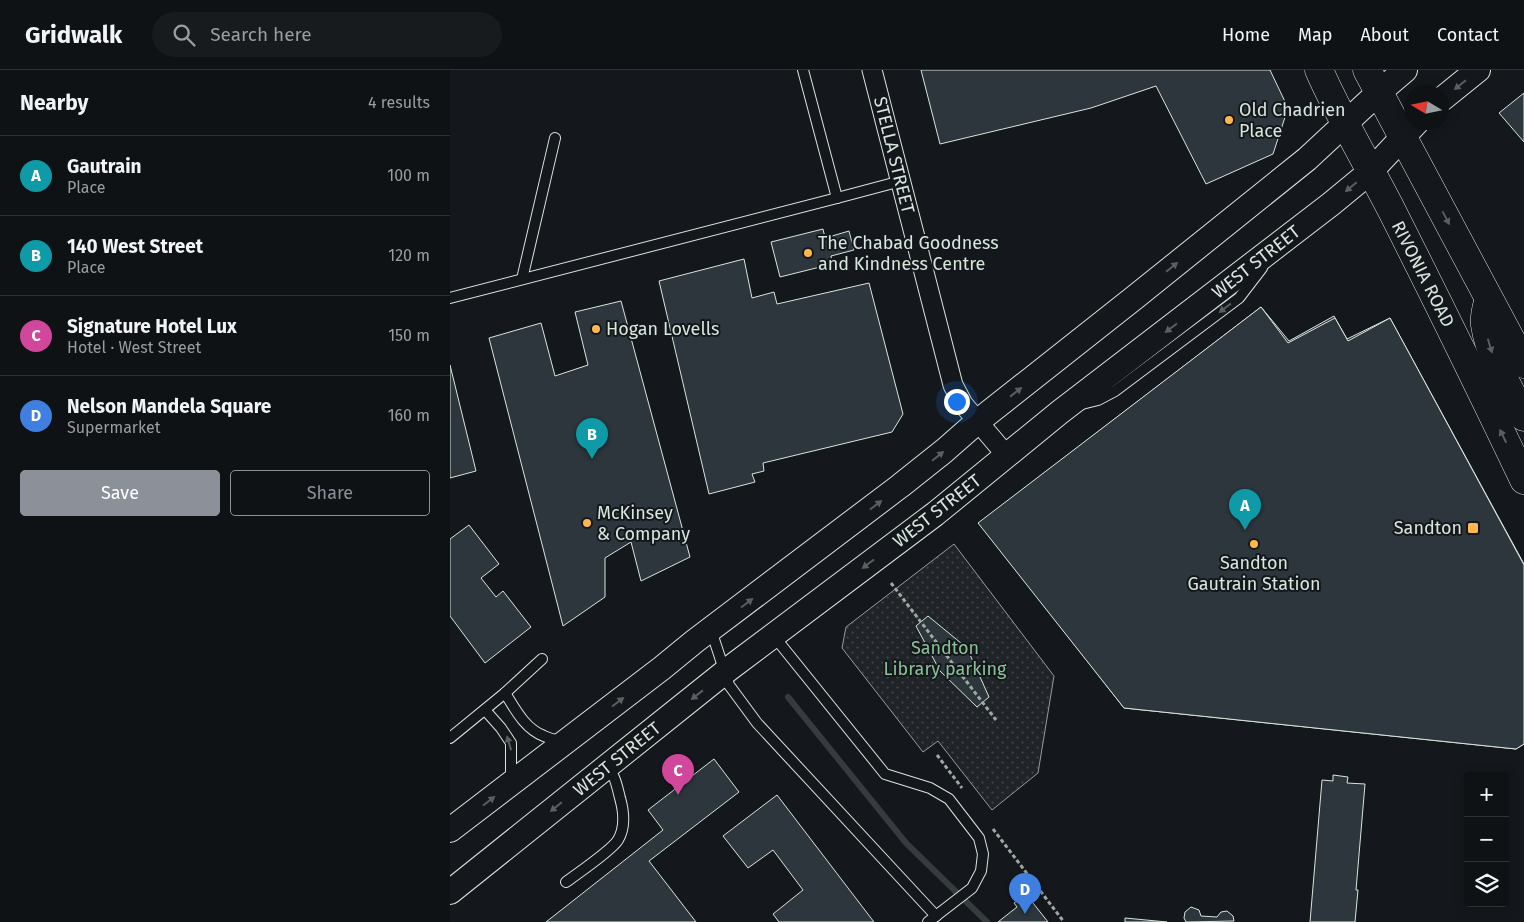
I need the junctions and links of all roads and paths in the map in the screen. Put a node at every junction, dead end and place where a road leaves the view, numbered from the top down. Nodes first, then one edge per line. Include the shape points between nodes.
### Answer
1 (803, 70) edge
2 (872, 70) edge
3 (1319, 70) edge
4 (1405, 70) edge
5 (1478, 70) edge
6 (1372, 81) edge
7 (1449, 93) edge
8 (1404, 122) edge
9 (1346, 124) junction
10 (1410, 130) edge
11 (555, 138) dead end
12 (1371, 171) junction
13 (901, 181) junction
14 (837, 198) junction
15 (522, 279) junction
16 (450, 298) edge
17 (1488, 298) junction
18 (1524, 364) edge
19 (1524, 417) edge
20 (978, 422) junction
21 (1007, 456) junction
22 (1524, 480) edge
23 (891, 583) dead end
24 (711, 630) junction
25 (774, 636) junction
26 (542, 659) dead end
27 (724, 673) junction
28 (505, 693) junction
29 (485, 710) junction
30 (996, 720) dead end
31 (450, 738) edge
32 (565, 742) junction
33 (937, 755) dead end
34 (608, 766) junction
35 (511, 784) junction
36 (966, 793) dead end
37 (989, 823) dead end
38 (450, 830) edge
39 (566, 882) dead end
40 (450, 892) edge
41 (932, 919) edge
42 (1064, 922) edge

1 - 14 lane
2 - 13 street, STELLA STREET
3 - 9 main road, RIVONIA ROAD
4 - 6 street
5 -> 7 street
6 - 8 main road
6 - 9 street
9 - 12 main road, RIVONIA ROAD
20 -> 9 street
10 - 12 street, WEST STREET
10 -> 17 main road via 1424,175
11 - 15 lane
12 -> 21 street, WEST STREET
22 -> 12 main road, RIVONIA ROAD
13 - 14 lane
13 - 20 street, STELLA STREET via 953,385
14 - 15 lane
15 - 16 lane
17 - 18 main road
17 -> 19 main road via 1484,323 1490,347
20 - 21 street, STELLA STREET
24 -> 20 street via 900,486
21 -> 25 street, WEST STREET
23 - 30 path
24 - 27 lane
32 -> 24 street
25 - 27 street, WEST STREET
25 - 41 lane via 885,774 930,788 949,799 979,838 983,854 981,871 972,888
26 - 28 lane
27 -> 34 street, WEST STREET
27 - 41 lane via 729,686 756,723
28 - 29 lane
28 - 32 lane via 534,731
29 - 31 lane
35 -> 29 lane via 511,743
32 - 35 street
33 - 36 path
34 - 39 lane via 614,775 623,809 621,833 610,849
34 -> 40 street, WEST STREET
38 -> 35 street
37 - 42 path

